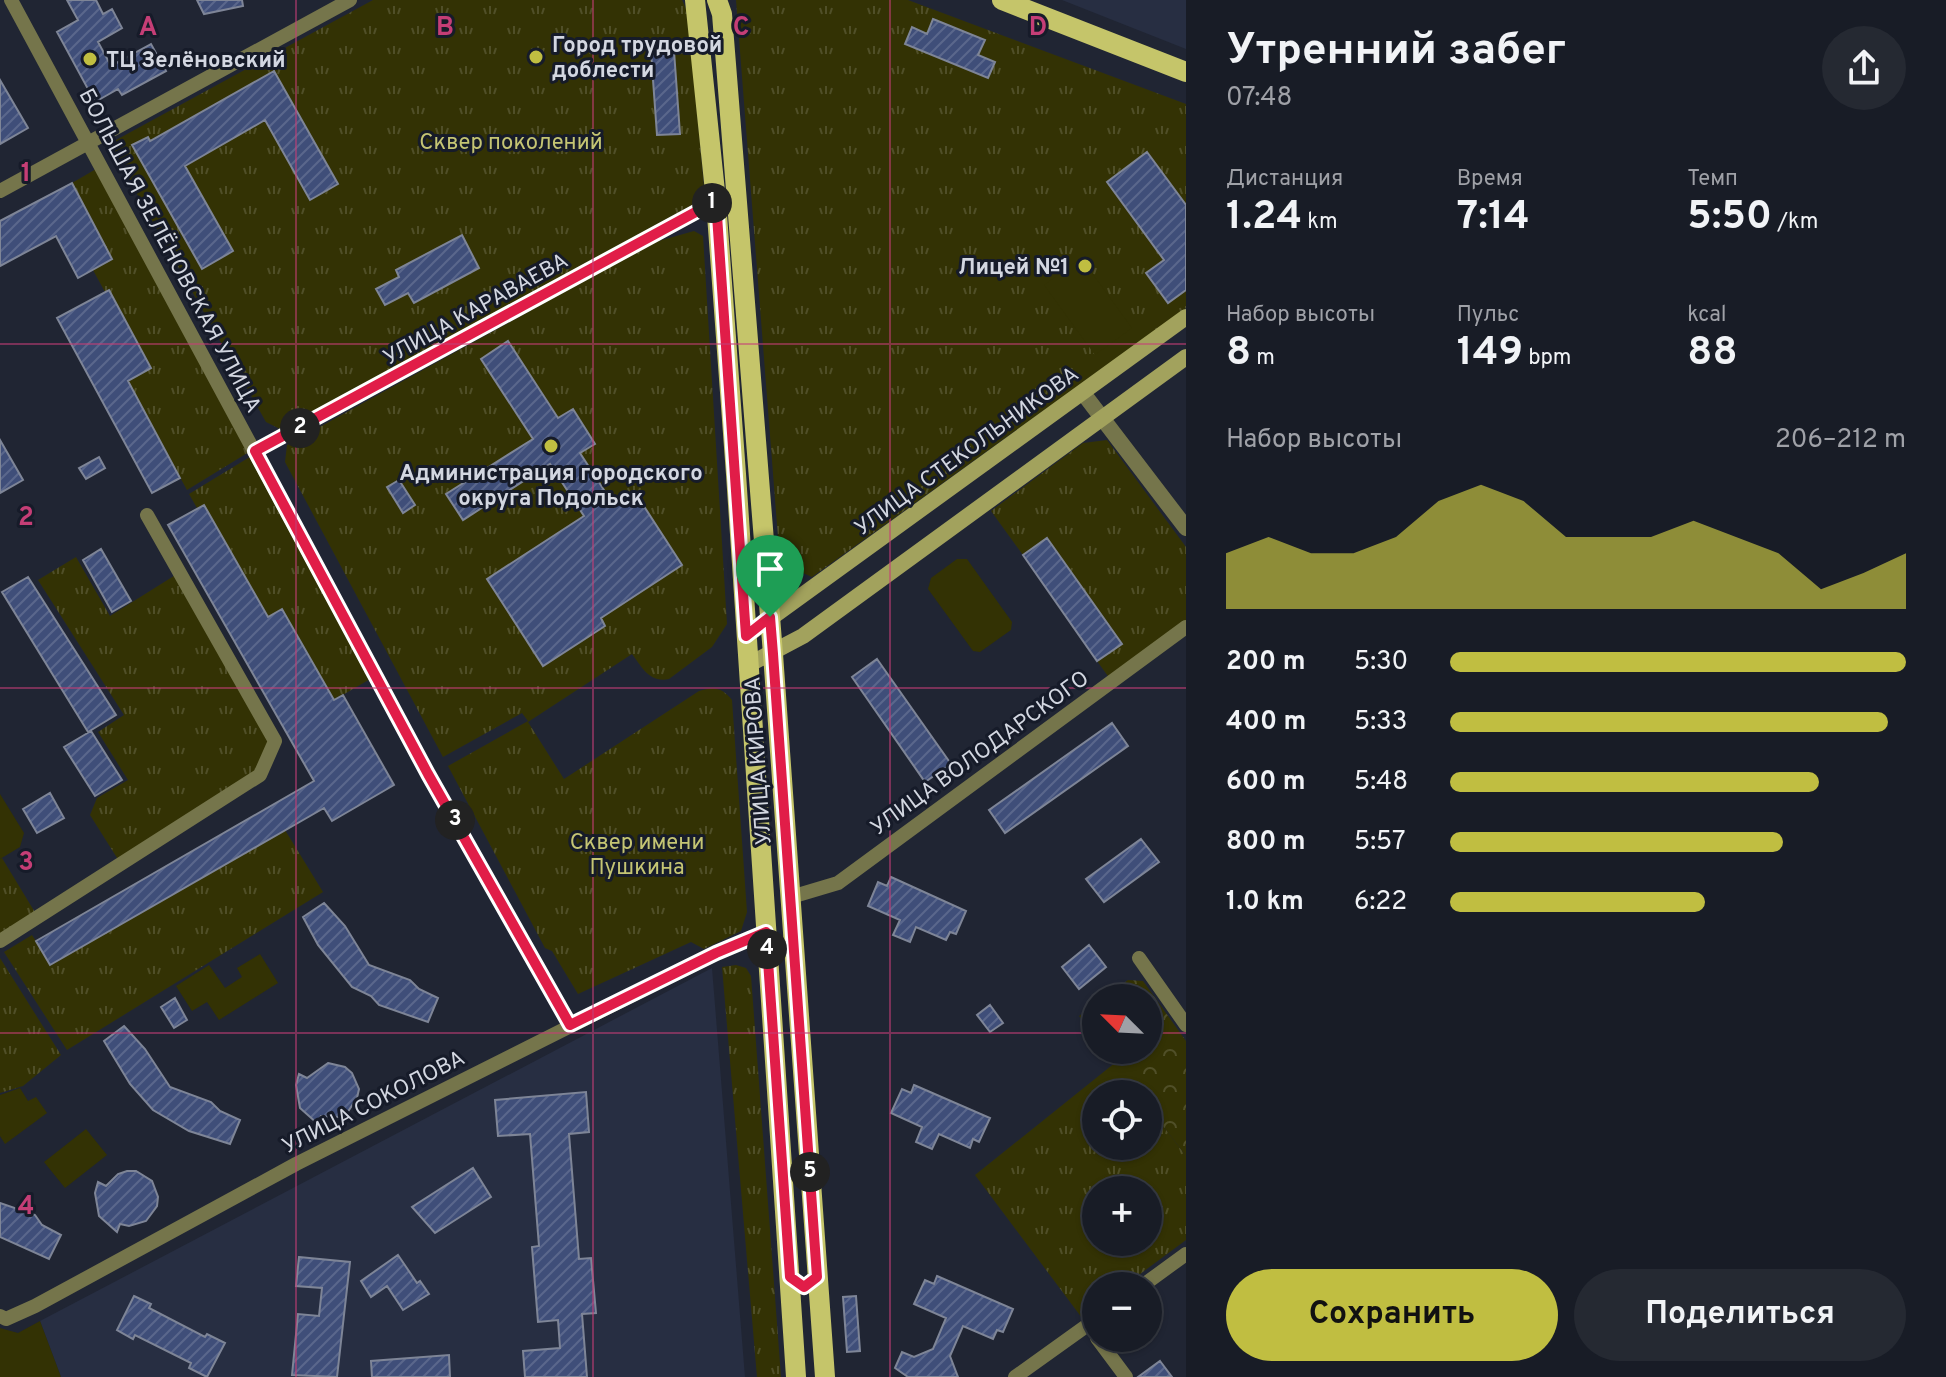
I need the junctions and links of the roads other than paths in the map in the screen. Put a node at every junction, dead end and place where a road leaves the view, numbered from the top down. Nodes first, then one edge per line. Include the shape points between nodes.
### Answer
1 (11, 0) edge
2 (350, 0) edge
3 (695, 0) edge
4 (1002, 0) edge
5 (721, 5) edge
6 (1186, 72) edge
7 (87, 143) junction
8 (0, 191) edge
9 (716, 201) junction
10 (1186, 317) edge
11 (1186, 357) edge
12 (1083, 393) junction
13 (1102, 419) junction
14 (255, 451) junction
15 (147, 515) dead end
16 (1186, 528) edge
17 (770, 617) junction
18 (1186, 627) edge
19 (746, 636) junction
20 (773, 654) junction
21 (748, 665) junction
22 (791, 897) junction
23 (793, 924) junction
24 (766, 932) junction
25 (0, 941) edge
26 (1139, 958) dead end
27 (570, 1025) junction
28 (1186, 1025) edge
29 (1186, 1254) edge
30 (1161, 1272) edge
31 (790, 1277) junction
32 (817, 1277) junction
33 (3, 1318) edge
34 (1082, 1336) edge
35 (1109, 1352) edge
36 (796, 1377) edge
37 (825, 1377) edge
38 (1015, 1377) edge
39 (1126, 1377) edge

1 - 7 street, БОЛЬШАЯ ЗЕЛЁНОВСКАЯ УЛИЦА
2 - 7 street
3 - 9 main road, УЛИЦА КИРОВА
4 - 6 main road
5 - 17 main road, УЛИЦА КИРОВА
7 - 8 street
7 - 14 street, БОЛЬШАЯ ЗЕЛЁНОВСКАЯ УЛИЦА
9 - 14 street, УЛИЦА КАРАВАЕВА
9 - 19 main road, УЛИЦА КИРОВА
10 - 12 main road, УЛИЦА СТЕКОЛЬНИКОВА
11 - 13 main road
12 - 13 street
12 - 17 main road, УЛИЦА СТЕКОЛЬНИКОВА
13 - 16 street
13 - 20 main road
14 - 27 street, БОЛЬШАЯ ЗЕЛЁНОВСКАЯ УЛИЦА
15 - 25 street via 275,741 260,775
17 - 19 main road, УЛИЦА СТЕКОЛЬНИКОВА
17 - 20 main road, УЛИЦА КИРОВА
17 - 21 main road
18 - 22 street, УЛИЦА ВОЛОДАРСКОГО via 838,883
19 - 21 main road, УЛИЦА КИРОВА
20 - 21 main road
20 - 22 main road, УЛИЦА КИРОВА
21 - 24 main road, УЛИЦА КИРОВА
22 - 23 main road, УЛИЦА КИРОВА
23 - 24 main road
23 - 32 main road, УЛИЦА КИРОВА
24 - 27 street, УЛИЦА СОКОЛОВА
24 - 31 main road, УЛИЦА КИРОВА
26 - 28 street
27 - 33 street, УЛИЦА СОКОЛОВА
29 - 30 street
31 - 32 main road via 804,1287
31 - 36 main road, УЛИЦА КИРОВА
32 - 37 main road, УЛИЦА КИРОВА
34 - 38 street
35 - 39 street

